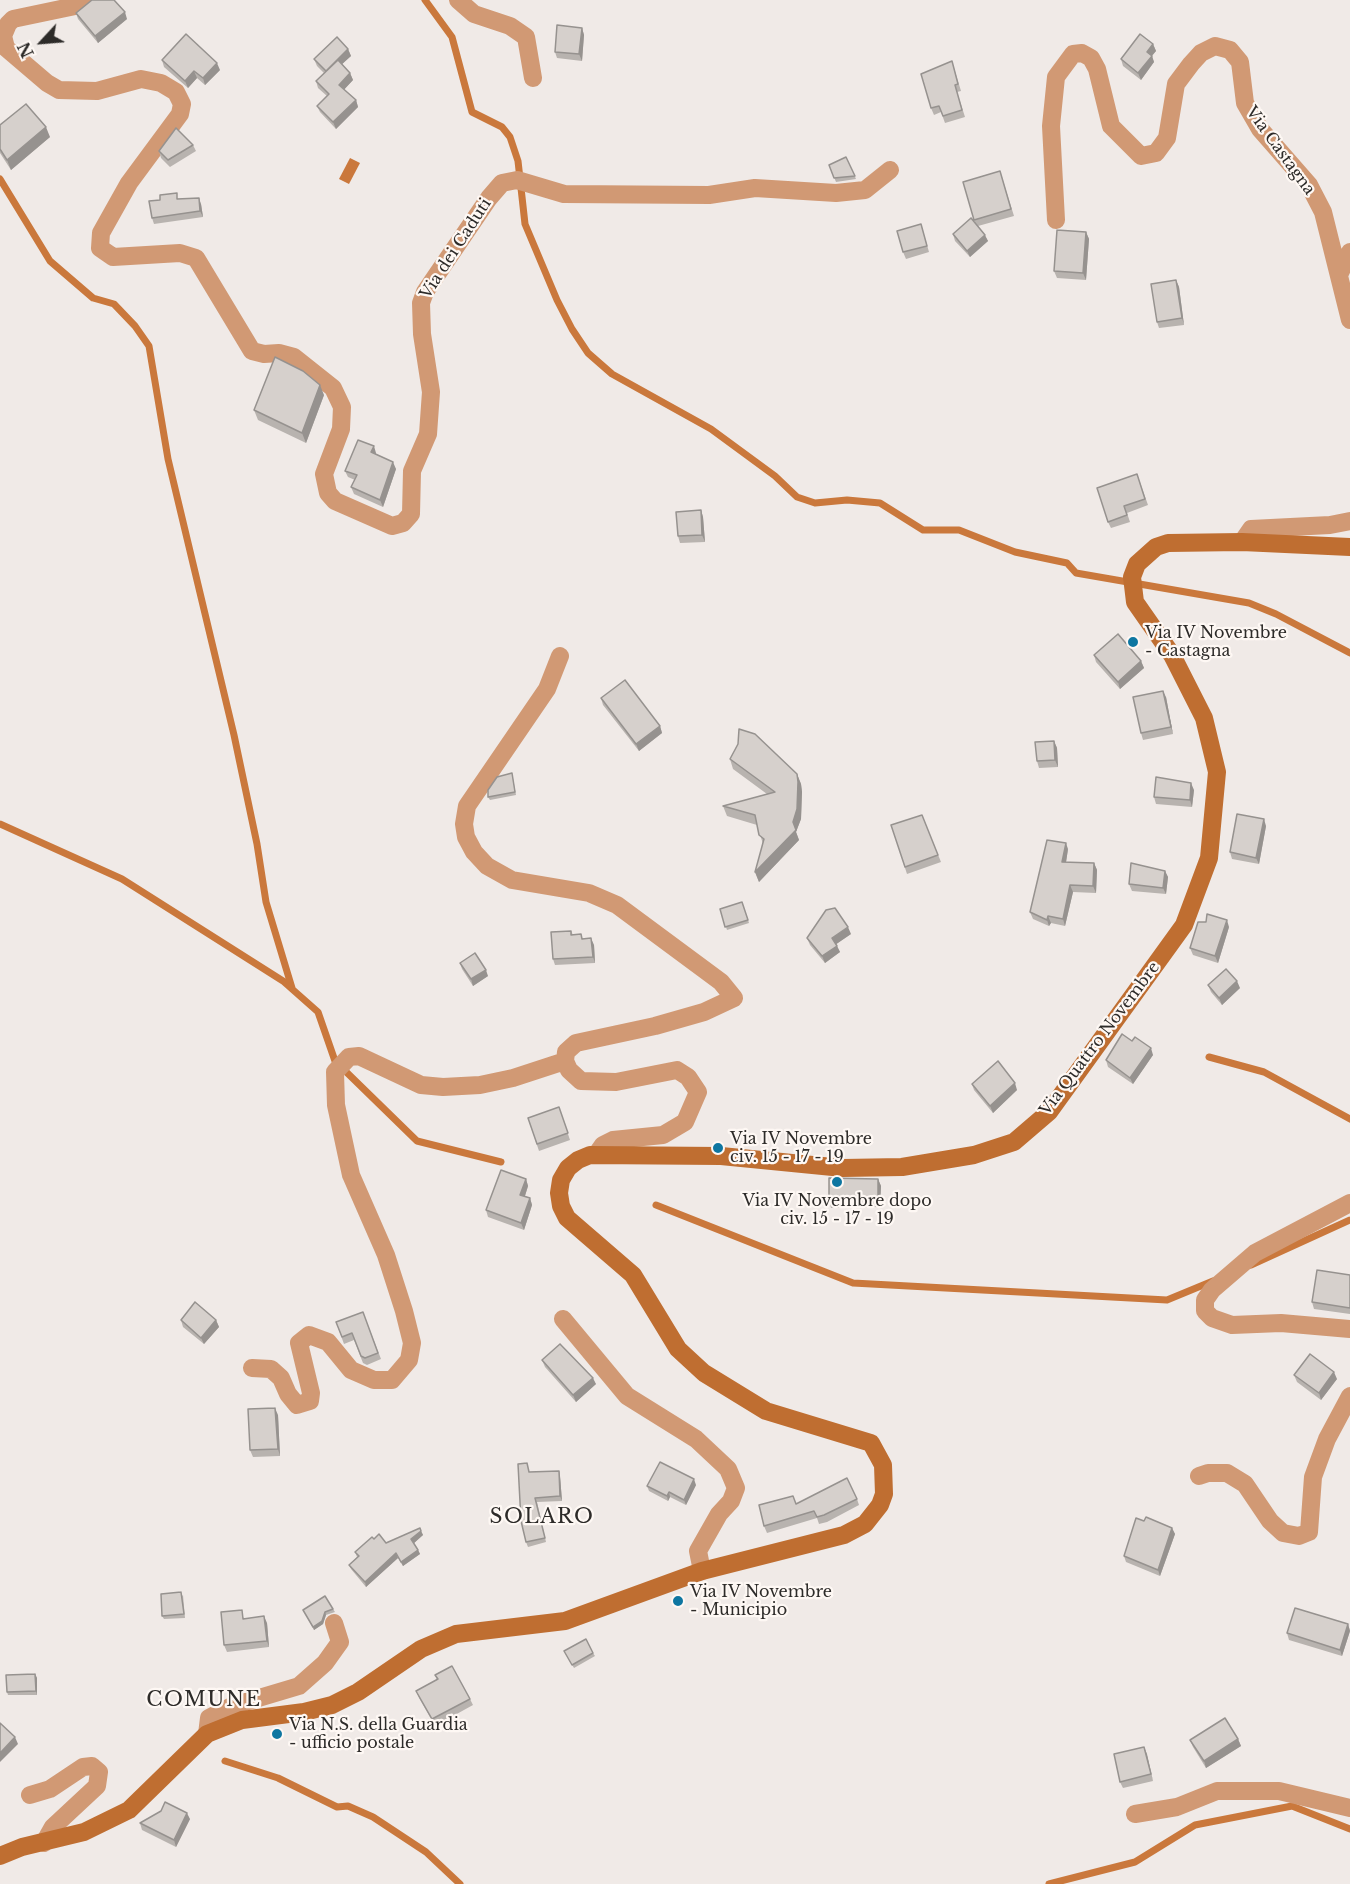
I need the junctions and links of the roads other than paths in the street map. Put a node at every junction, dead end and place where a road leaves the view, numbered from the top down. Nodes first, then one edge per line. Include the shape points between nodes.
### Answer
1 (86, 0) edge
2 (458, 0) edge
3 (532, 78) dead end
4 (890, 170) dead end
5 (1056, 220) dead end
6 (1350, 252) edge
7 (1339, 275) junction
8 (1350, 320) edge
9 (1350, 521) edge
10 (1242, 542) junction
11 (1350, 547) edge
12 (560, 656) dead end
13 (565, 1061) junction
14 (596, 1155) junction
15 (1350, 1203) edge
16 (563, 1320) dead end
17 (1350, 1329) edge
18 (252, 1368) dead end
19 (1350, 1396) edge
20 (1199, 1476) dead end
21 (702, 1571) junction
22 (334, 1623) dead end
23 (207, 1734) junction
24 (30, 1795) dead end
25 (1350, 1808) edge
26 (1136, 1814) dead end
27 (44, 1843) junction
28 (0, 1857) edge

1 - 4 street, Via dei Caduti via 13,19 3,36 6,48 59,90 97,90 141,79 161,83 176,92 182,104 180,114 124,193 99,237 100,248 113,257 180,253 196,258 252,351 294,357 333,388 342,406 341,429 324,474 328,493 335,501 392,526 403,523 411,514 412,471 428,434 431,392 421,303 502,183 517,180 564,194 709,195 755,188 836,193 864,190
2 - 3 street via 474,14 510,26 526,37
5 - 7 street, Via Castagna via 1051,126 1056,76 1072,54 1082,53 1091,58 1111,126 1141,156 1156,153 1167,138 1176,84 1201,52 1215,46 1230,50 1240,62 1245,103 1260,129 1309,185 1323,212
6 - 7 street
7 - 8 street, Via Castagna
9 - 10 street via 1251,529
10 - 11 main road, Via Quattro Novembre
10 - 14 main road, Via Quattro Novembre via 1168,543 1141,559 1132,577 1133,597 1172,655 1204,718 1217,772 1209,858 1184,925 1049,1112 1014,1142 974,1155 902,1167 843,1168 721,1156
12 - 13 street via 547,689 467,806 466,837 487,866 512,880 589,893 616,905 721,982 734,999 655,1026 576,1043 566,1052
13 - 14 street via 581,1081 616,1082 677,1071 688,1077 698,1092 685,1122 663,1135 613,1140
13 - 18 street via 480,1085 442,1087 421,1085 359,1056 349,1057 335,1072 336,1105 351,1175 386,1255 404,1311 412,1343 410,1360 392,1380 374,1380 351,1370 328,1342 309,1335 299,1343 310,1401 297,1405 271,1369
14 - 21 main road, Via Quattro Novembre via 578,1160 568,1168 560,1186 561,1206 567,1218 633,1275 678,1349 723,1387 766,1411 871,1443 883,1465 884,1494 865,1524 844,1535
15 - 17 street via 1255,1253 1205,1299 1205,1311 1212,1318 1232,1325 1281,1323
16 - 21 street via 627,1396 696,1438 728,1469 736,1488 698,1551
19 - 20 street via 1327,1439 1313,1478 1309,1532 1299,1536 1283,1533 1245,1484 1227,1473
21 - 23 main road, Via Quattro Novembre via 565,1621 456,1634 421,1649 332,1706 242,1720
22 - 23 street via 340,1642 325,1663 298,1686 232,1706 209,1718
23 - 27 main road via 129,1810 84,1832
24 - 27 street via 51,1789 83,1767 92,1766 99,1772 97,1786 53,1827
25 - 26 street via 1279,1791 1216,1791 1177,1807
27 - 28 main road via 22,1846

